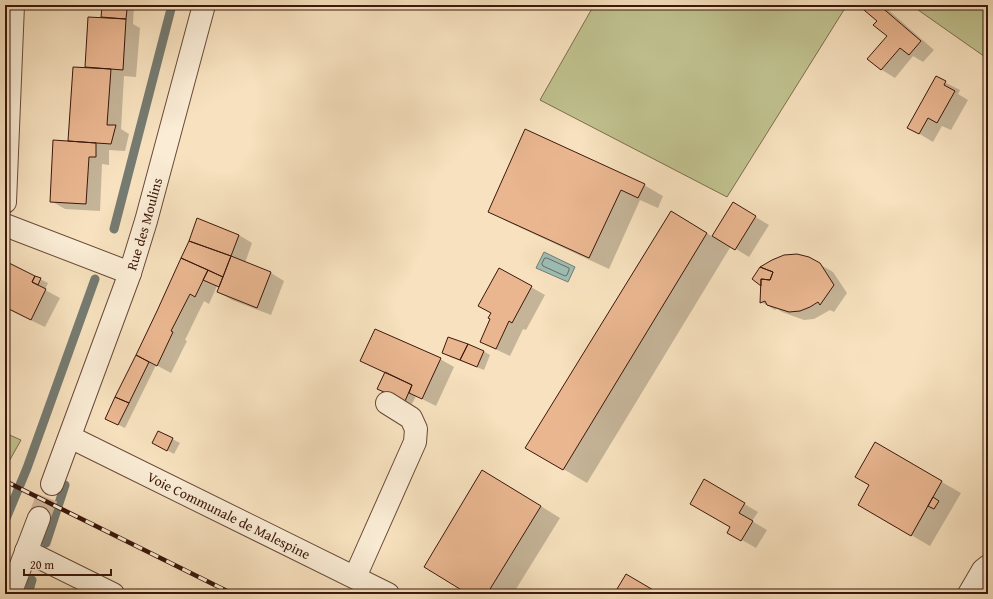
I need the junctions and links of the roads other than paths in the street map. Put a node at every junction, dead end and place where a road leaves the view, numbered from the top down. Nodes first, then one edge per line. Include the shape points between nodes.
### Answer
1 (14, 5) edge
2 (204, 5) edge
3 (5, 202) edge
4 (5, 225) edge
5 (130, 273) junction
6 (387, 404) dead end
7 (70, 437) junction
8 (52, 484) tunnel mouth
9 (39, 518) tunnel mouth
10 (26, 551) junction
11 (988, 566) edge
12 (355, 577) junction
13 (10, 594) edge
14 (113, 594) edge
15 (388, 594) edge
16 (969, 594) edge

1 - 3 street
2 - 5 street, Rue des Moulins
4 - 5 street
5 - 7 street, Rue des Moulins
6 - 12 street via 411,418 416,429 415,442
7 - 8 street, Rue des Moulins
7 - 12 street, Voie Communale de Malespine
9 - 10 street
10 - 13 street
10 - 14 street
11 - 16 street
12 - 15 street, Voie Communale de Malespine

